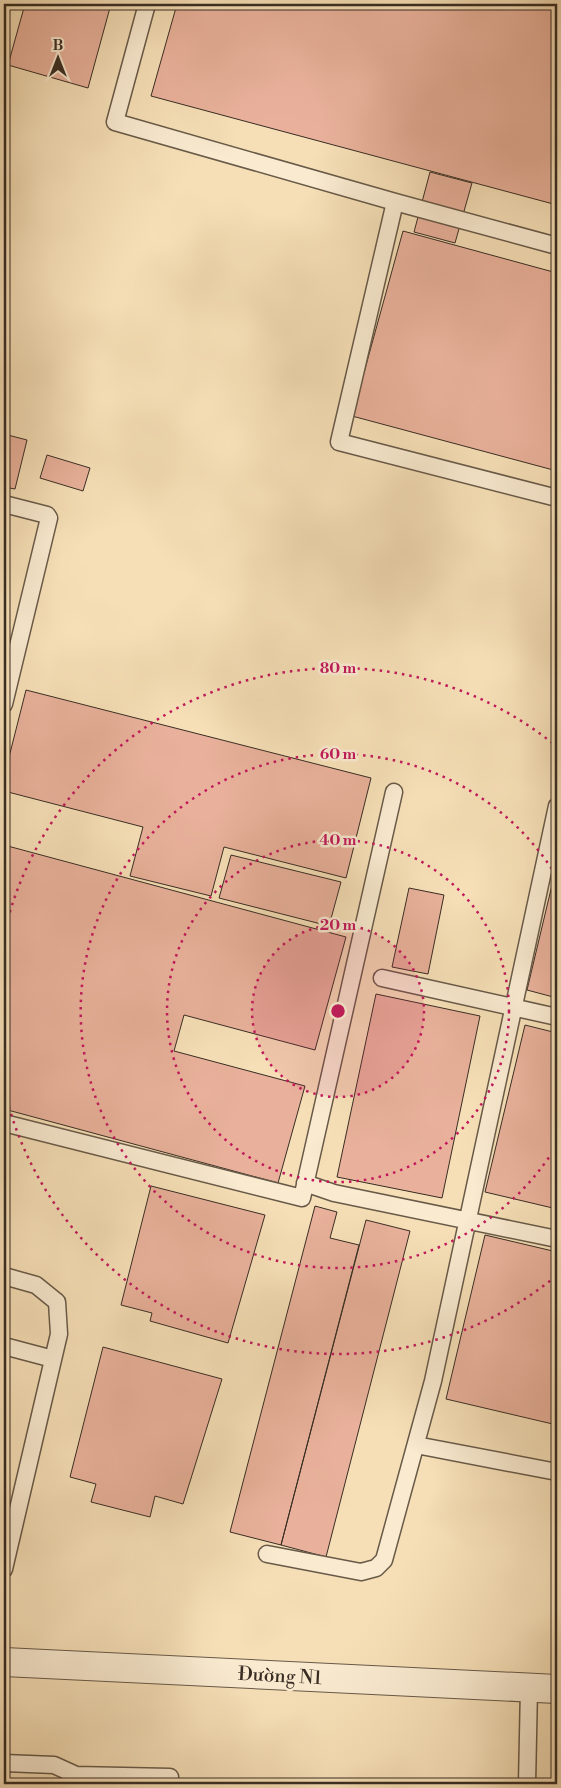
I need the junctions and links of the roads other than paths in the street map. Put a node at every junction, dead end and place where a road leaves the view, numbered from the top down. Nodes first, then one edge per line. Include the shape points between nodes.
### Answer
1 (146, 4) edge
2 (395, 202) junction
3 (557, 246) edge
4 (557, 498) edge
5 (4, 504) edge
6 (4, 704) edge
7 (394, 792) dead end
8 (557, 806) edge
9 (382, 978) dead end
10 (514, 1007) junction
11 (557, 1017) edge
12 (4, 1122) edge
13 (305, 1183) junction
14 (467, 1221) junction
15 (557, 1239) edge
16 (4, 1276) edge
17 (4, 1346) edge
18 (53, 1359) junction
19 (416, 1445) junction
20 (557, 1472) edge
21 (267, 1554) dead end
22 (4, 1569) edge
23 (4, 1662) edge
24 (529, 1688) junction
25 (557, 1689) edge
26 (4, 1763) edge
27 (170, 1777) dead end
28 (527, 1784) edge

1 - 2 lane via 115,122
2 - 3 lane
2 - 4 lane via 339,442
5 - 6 lane via 50,518
7 - 13 lane
8 - 10 lane
9 - 10 lane
10 - 11 lane
10 - 14 lane
12 - 13 lane via 302,1198
13 - 14 lane via 334,1193
14 - 15 lane
14 - 19 lane
16 - 18 lane via 36,1286 57,1302 59,1334
17 - 18 lane
18 - 22 lane
19 - 20 lane
19 - 21 lane via 384,1560 376,1568 361,1572
23 - 24 street, Đường N1
24 - 25 street, Đường N1
24 - 28 lane
26 - 27 lane via 54,1765 76,1775

